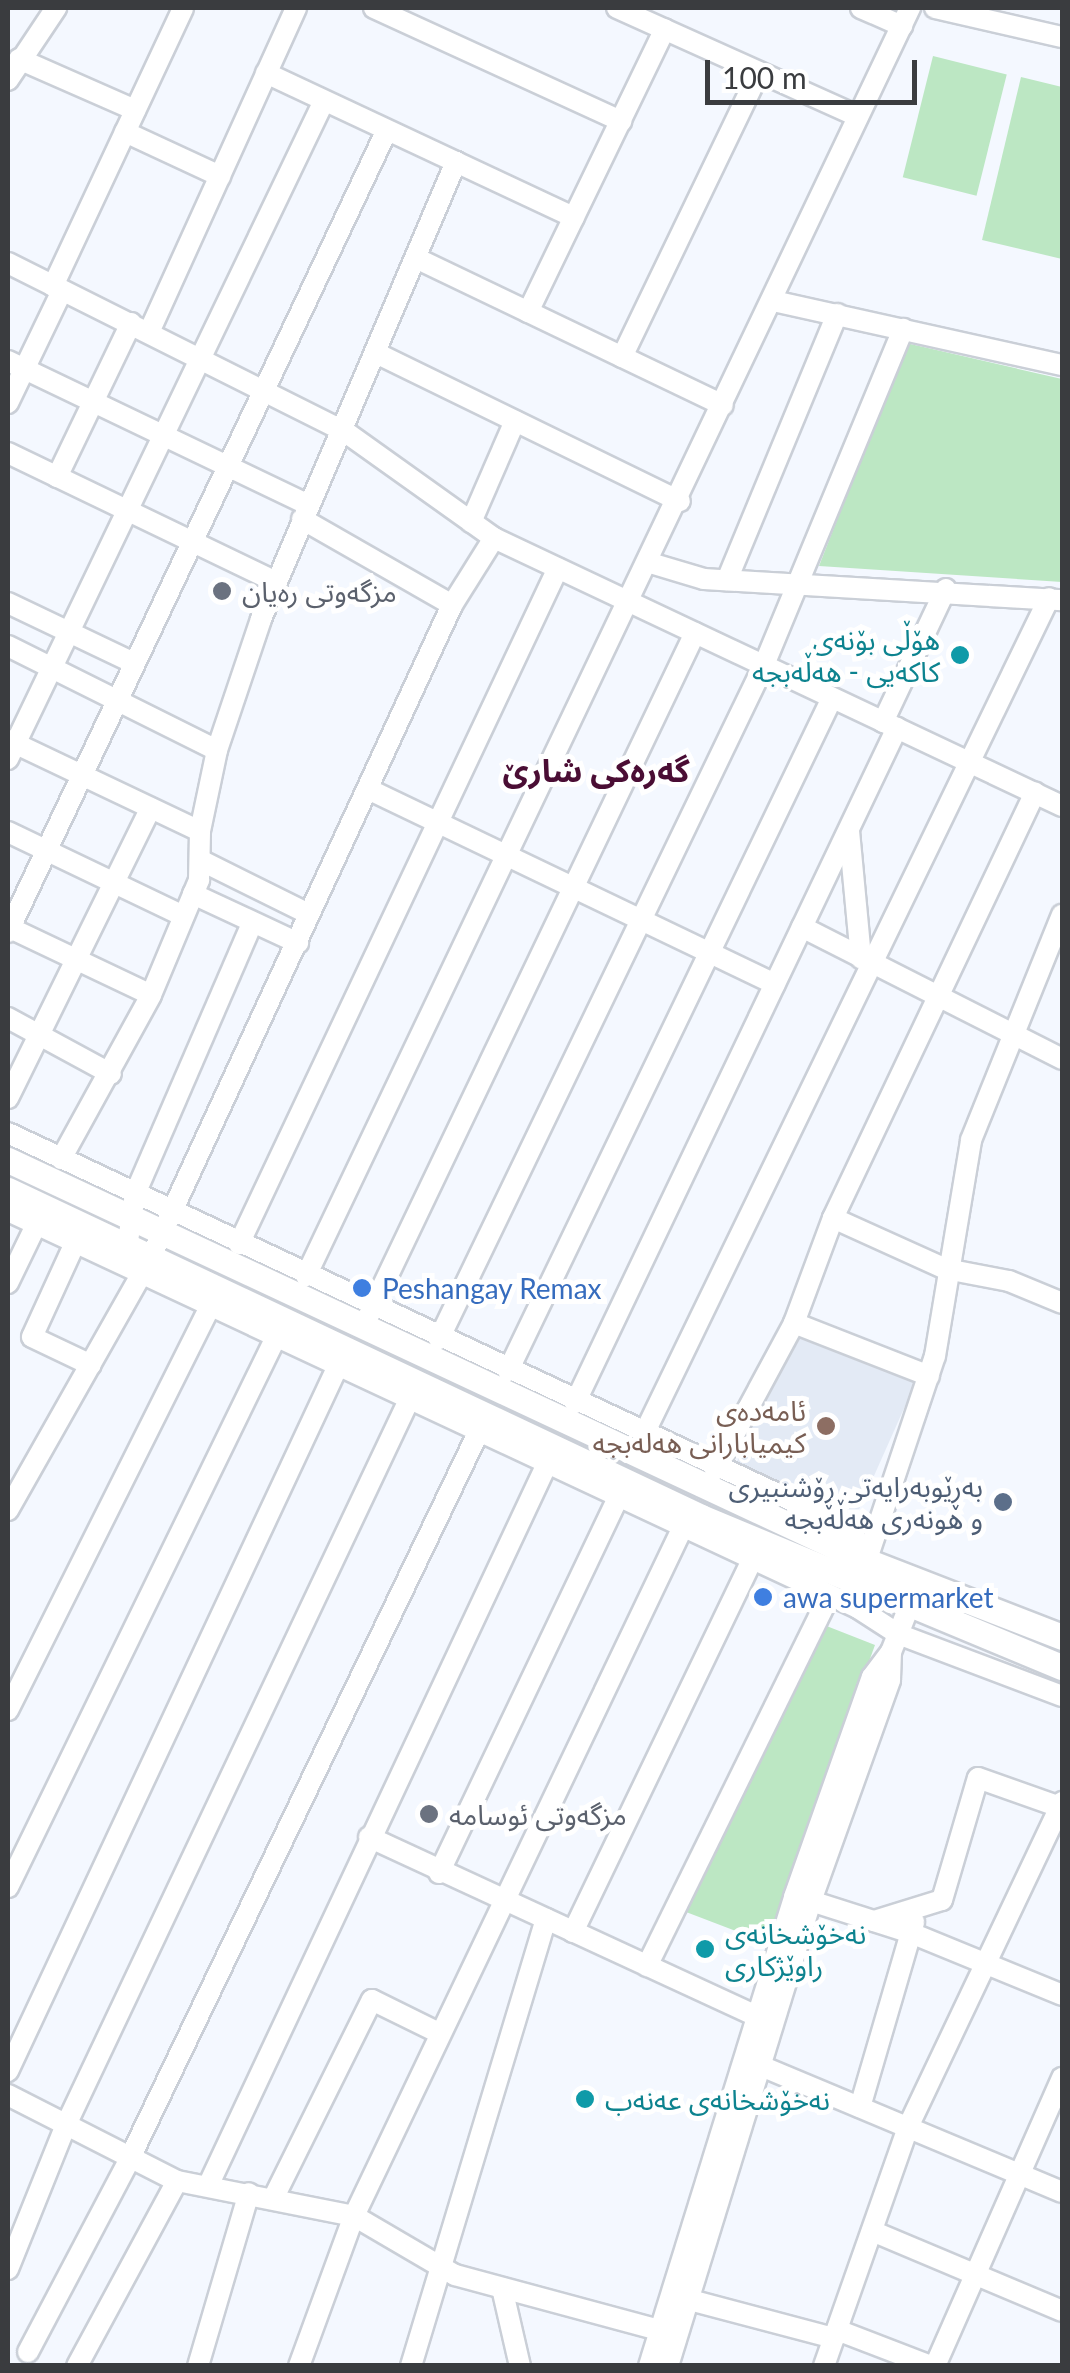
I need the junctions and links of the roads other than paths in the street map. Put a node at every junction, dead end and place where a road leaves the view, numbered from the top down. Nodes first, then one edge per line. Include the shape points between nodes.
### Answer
1 (56, 8) edge
2 (183, 8) edge
3 (296, 8) edge
4 (374, 8) edge
5 (617, 8) edge
6 (861, 8) edge
7 (935, 8) edge
8 (906, 17) edge
9 (665, 30) junction
10 (1062, 37) edge
11 (19, 59) junction
12 (759, 72) junction
13 (266, 73) junction
14 (8, 80) edge
15 (324, 100) junction
16 (135, 110) junction
17 (857, 116) junction
18 (621, 121) junction
19 (387, 130) junction
20 (125, 132) junction
21 (456, 162) junction
22 (220, 176) junction
23 (574, 217) junction
24 (418, 259) junction
25 (8, 263) edge
26 (57, 288) junction
27 (773, 300) junction
28 (528, 312) junction
29 (838, 314) junction
30 (140, 327) junction
31 (903, 329) junction
32 (376, 353) junction
33 (200, 357) junction
34 (622, 357) junction
35 (16, 365) edge
36 (1062, 365) edge
37 (262, 388) junction
38 (92, 402) junction
39 (8, 404) edge
40 (723, 405) junction
41 (516, 421) junction
42 (344, 431) junction
43 (163, 436) junction
44 (8, 453) edge
45 (226, 466) junction
46 (57, 477) junction
47 (680, 500) junction
48 (127, 510) junction
49 (306, 512) junction
50 (471, 522) junction
51 (494, 538) junction
52 (191, 541) junction
53 (647, 562) junction
54 (558, 568) junction
55 (727, 580) junction
56 (276, 582) junction
57 (798, 582) junction
58 (946, 589) junction
59 (1056, 599) edge
60 (629, 601) junction
61 (8, 603) edge
62 (452, 605) junction
63 (69, 632) junction
64 (695, 633) junction
65 (8, 646) edge
66 (134, 662) junction
67 (764, 666) junction
68 (51, 668) junction
69 (832, 698) junction
70 (117, 700) junction
71 (890, 725) junction
72 (10, 747) edge
73 (217, 750) junction
74 (968, 762) junction
75 (79, 774) junction
76 (368, 789) junction
77 (1036, 793) junction
78 (1062, 806) edge
79 (151, 808) junction
80 (438, 824) junction
81 (849, 829) junction
82 (200, 831) junction
83 (8, 832) edge
84 (46, 850) junction
85 (504, 856) junction
86 (202, 861) junction
87 (113, 883) junction
88 (574, 887) junction
89 (193, 894) junction
90 (309, 914) junction
91 (1062, 915) edge
92 (184, 916) junction
93 (639, 918) junction
94 (252, 923) junction
95 (802, 927) junction
96 (8, 929) edge
97 (298, 943) junction
98 (710, 952) junction
99 (74, 958) junction
100 (865, 961) junction
101 (775, 984) junction
102 (150, 995) junction
103 (940, 998) junction
104 (8, 1018) edge
105 (1010, 1031) junction
106 (39, 1033) junction
107 (1062, 1059) edge
108 (111, 1074) junction
109 (8, 1098) edge
110 (8, 1133) edge
111 (61, 1159) junction
112 (8, 1160) edge
113 (8, 1190) edge
114 (132, 1205) junction
115 (8, 1211) edge
116 (833, 1218) junction
117 (165, 1220) junction
118 (36, 1225) junction
119 (74, 1243) junction
120 (239, 1244) junction
121 (136, 1262) junction
122 (946, 1269) junction
123 (306, 1276) junction
124 (8, 1284) edge
125 (1062, 1303) edge
126 (210, 1306) junction
127 (368, 1318) junction
128 (794, 1323) junction
129 (276, 1338) junction
130 (439, 1339) junction
131 (91, 1365) junction
132 (338, 1366) junction
133 (508, 1372) junction
134 (384, 1376) junction
135 (930, 1376) junction
136 (410, 1400) junction
137 (561, 1405) junction
138 (478, 1433) junction
139 (644, 1436) junction
140 (8, 1462) edge
141 (546, 1466) junction
142 (715, 1470) junction
143 (28, 1472) junction
144 (616, 1500) junction
145 (8, 1510) edge
146 (693, 1526) junction
147 (752, 1560) junction
148 (862, 1574) junction
149 (920, 1581) junction
150 (829, 1596) junction
151 (908, 1608) junction
152 (1062, 1637) edge
153 (894, 1643) junction
154 (1062, 1667) edge
155 (1062, 1696) edge
156 (8, 1710) edge
157 (1061, 1804) edge
158 (369, 1837) junction
159 (439, 1874) junction
160 (8, 1887) edge
161 (504, 1900) junction
162 (811, 1901) junction
163 (918, 1907) junction
164 (546, 1919) junction
165 (874, 1921) junction
166 (573, 1932) junction
167 (911, 1932) junction
168 (986, 1965) junction
169 (647, 1966) junction
170 (1062, 1995) edge
171 (758, 2017) junction
172 (439, 2032) junction
173 (760, 2066) junction
174 (8, 2071) edge
175 (1062, 2078) edge
176 (8, 2095) edge
177 (860, 2108) junction
178 (65, 2127) junction
179 (908, 2127) junction
180 (128, 2162) junction
181 (1020, 2174) junction
182 (177, 2181) junction
183 (208, 2186) junction
184 (1062, 2192) edge
185 (249, 2193) junction
186 (274, 2197) junction
187 (712, 2198) junction
188 (354, 2216) junction
189 (872, 2231) junction
190 (441, 2266) junction
191 (8, 2269) edge
192 (976, 2275) junction
193 (502, 2288) junction
194 (690, 2300) junction
195 (1062, 2311) edge
196 (663, 2331) junction
197 (836, 2334) junction
198 (28, 2352) dead end
199 (78, 2366) edge
200 (198, 2366) edge
201 (299, 2366) edge
202 (411, 2366) edge
203 (520, 2366) edge
204 (649, 2366) edge
205 (668, 2366) edge
206 (824, 2366) edge
207 (933, 2366) edge

1 - 11 street
2 - 16 street
3 - 13 street
4 - 18 street
5 - 9 street
6 - 8 street
7 - 10 street
8 - 17 street
9 - 12 street
9 - 18 street
11 - 14 street
11 - 16 street
12 - 17 street
12 - 34 street
13 - 15 street
13 - 22 street
15 - 19 street
15 - 33 street
16 - 20 street
17 - 27 street
18 - 23 street
19 - 21 street
19 - 37 street
20 - 22 street
20 - 26 street
21 - 23 street
21 - 24 street
22 - 30 street
23 - 28 street
24 - 28 street
24 - 32 street
25 - 26 street
26 - 30 street
26 - 35 street
27 - 29 street
27 - 40 street
28 - 34 street
29 - 31 street
29 - 55 street
30 - 33 street
30 - 38 street
31 - 36 street
31 - 57 street
32 - 41 street
32 - 42 street
33 - 37 street
33 - 43 street
34 - 40 street
35 - 38 street
35 - 39 street
37 - 42 street
37 - 45 street
38 - 43 street
38 - 46 street
40 - 47 street
41 - 47 street
41 - 50 street
42 - 49 street
42 - 50 street
43 - 45 street
43 - 48 street
44 - 46 street
45 - 49 street
45 - 52 street
46 - 48 street
47 - 53 street
48 - 52 street
48 - 63 street
49 - 56 street
49 - 62 street
50 - 51 street
51 - 54 street
51 - 62 street
52 - 56 street
52 - 66 street
53 - 55 street
53 - 60 street
54 - 60 street
54 - 80 street
55 - 57 street
56 - 73 street
57 - 58 street
57 - 67 street
58 - 59 street
58 - 71 street
59 - 74 street
60 - 64 street
60 - 85 street
61 - 63 street
62 - 76 street
63 - 66 street
63 - 68 street
64 - 67 street
64 - 88 street
65 - 68 street
66 - 70 street
67 - 69 street
67 - 93 street
68 - 70 street
68 - 72 street
69 - 71 street
69 - 98 street
70 - 73 street
70 - 75 street
71 - 74 street
71 - 81 street
72 - 75 street
73 - 82 street
74 - 77 street
74 - 100 street
75 - 79 street
75 - 84 street
76 - 80 street
76 - 90 street
77 - 78 street
77 - 103 street
79 - 82 street
79 - 87 street
80 - 85 street
80 - 120 street
81 - 95 street
81 - 100 street
82 - 86 street
83 - 84 street
84 - 87 street
84 - 96 street
85 - 88 street
85 - 123 street
86 - 89 street
86 - 90 street
87 - 92 street
87 - 99 street
88 - 93 street
88 - 127 street
89 - 92 street
89 - 94 street
90 - 97 street
91 - 105 street
92 - 102 street
93 - 98 street
93 - 130 street
94 - 97 street
94 - 114 street
95 - 100 street
95 - 101 street
96 - 99 street
97 - 117 street
98 - 101 street
98 - 133 street
99 - 102 street
99 - 106 street
100 - 103 street
100 - 139 street
101 - 137 street
102 - 108 street
103 - 105 street
103 - 116 street
104 - 106 street
105 - 107 street
105 - 122 street via 971,1140
106 - 108 street
106 - 109 street
108 - 111 street
110 - 111 street
111 - 114 street
112 - 114 main road
113 - 121 main road
114 - 117 main road
114 - 121 street
115 - 118 street
116 - 122 street
116 - 128 street
117 - 120 street
117 - 121 street
117 - 127 main road
118 - 119 street
118 - 124 street
119 - 121 street
119 - 131 street via 32,1337
120 - 123 street
121 - 126 street
121 - 131 street
121 - 134 main road
122 - 125 street via 1009,1281
122 - 135 street
123 - 127 street
126 - 129 street
126 - 156 street
127 - 130 street
127 - 137 main road
128 - 135 street
128 - 142 street
129 - 132 street
129 - 160 street
130 - 133 street
131 - 143 street
132 - 134 street
132 - 174 street
133 - 137 street
134 - 136 street
134 - 146 main road
135 - 148 street
136 - 138 street
136 - 178 street
137 - 139 street
137 - 148 main road
138 - 141 street
138 - 180 street
139 - 142 street
140 - 143 street
141 - 144 street
141 - 158 street
142 - 148 street via 842,1525
143 - 145 street
144 - 146 street
144 - 159 street
146 - 147 street
146 - 148 main road
146 - 161 street
147 - 150 street
147 - 166 street
148 - 149 main road
148 - 151 main road
149 - 151 street
149 - 152 main road
150 - 153 street
150 - 169 street
151 - 153 street
151 - 154 main road
153 - 155 street
153 - 162 street via 890,1680
153 - 171 street via 872,1677
157 - 163 street via 978,1778 942,1900
157 - 168 street
158 - 159 street
158 - 183 street
159 - 161 street
161 - 164 street
161 - 172 street
162 - 165 street
162 - 173 street
163 - 165 street
163 - 167 street
164 - 166 street
164 - 190 street
165 - 167 street
166 - 169 street
167 - 168 street
167 - 177 street
168 - 170 street
168 - 179 street
169 - 171 street
171 - 187 street
172 - 186 street via 372,2000
172 - 188 street
173 - 177 street
173 - 187 street
175 - 181 street
176 - 178 street
177 - 179 street
178 - 180 street
178 - 191 street
179 - 181 street
179 - 189 street
180 - 182 street
180 - 198 street
181 - 184 street
181 - 192 street
182 - 183 street
182 - 199 street
183 - 185 street
185 - 186 street
185 - 200 street
186 - 188 street
187 - 194 street
187 - 196 street
188 - 190 street
188 - 201 street
189 - 192 street
189 - 197 street
190 - 193 street
190 - 202 street
192 - 195 street
192 - 207 street
193 - 196 street
193 - 203 street
194 - 197 street
194 - 205 street
196 - 204 street
197 - 206 street
197 - 207 street

